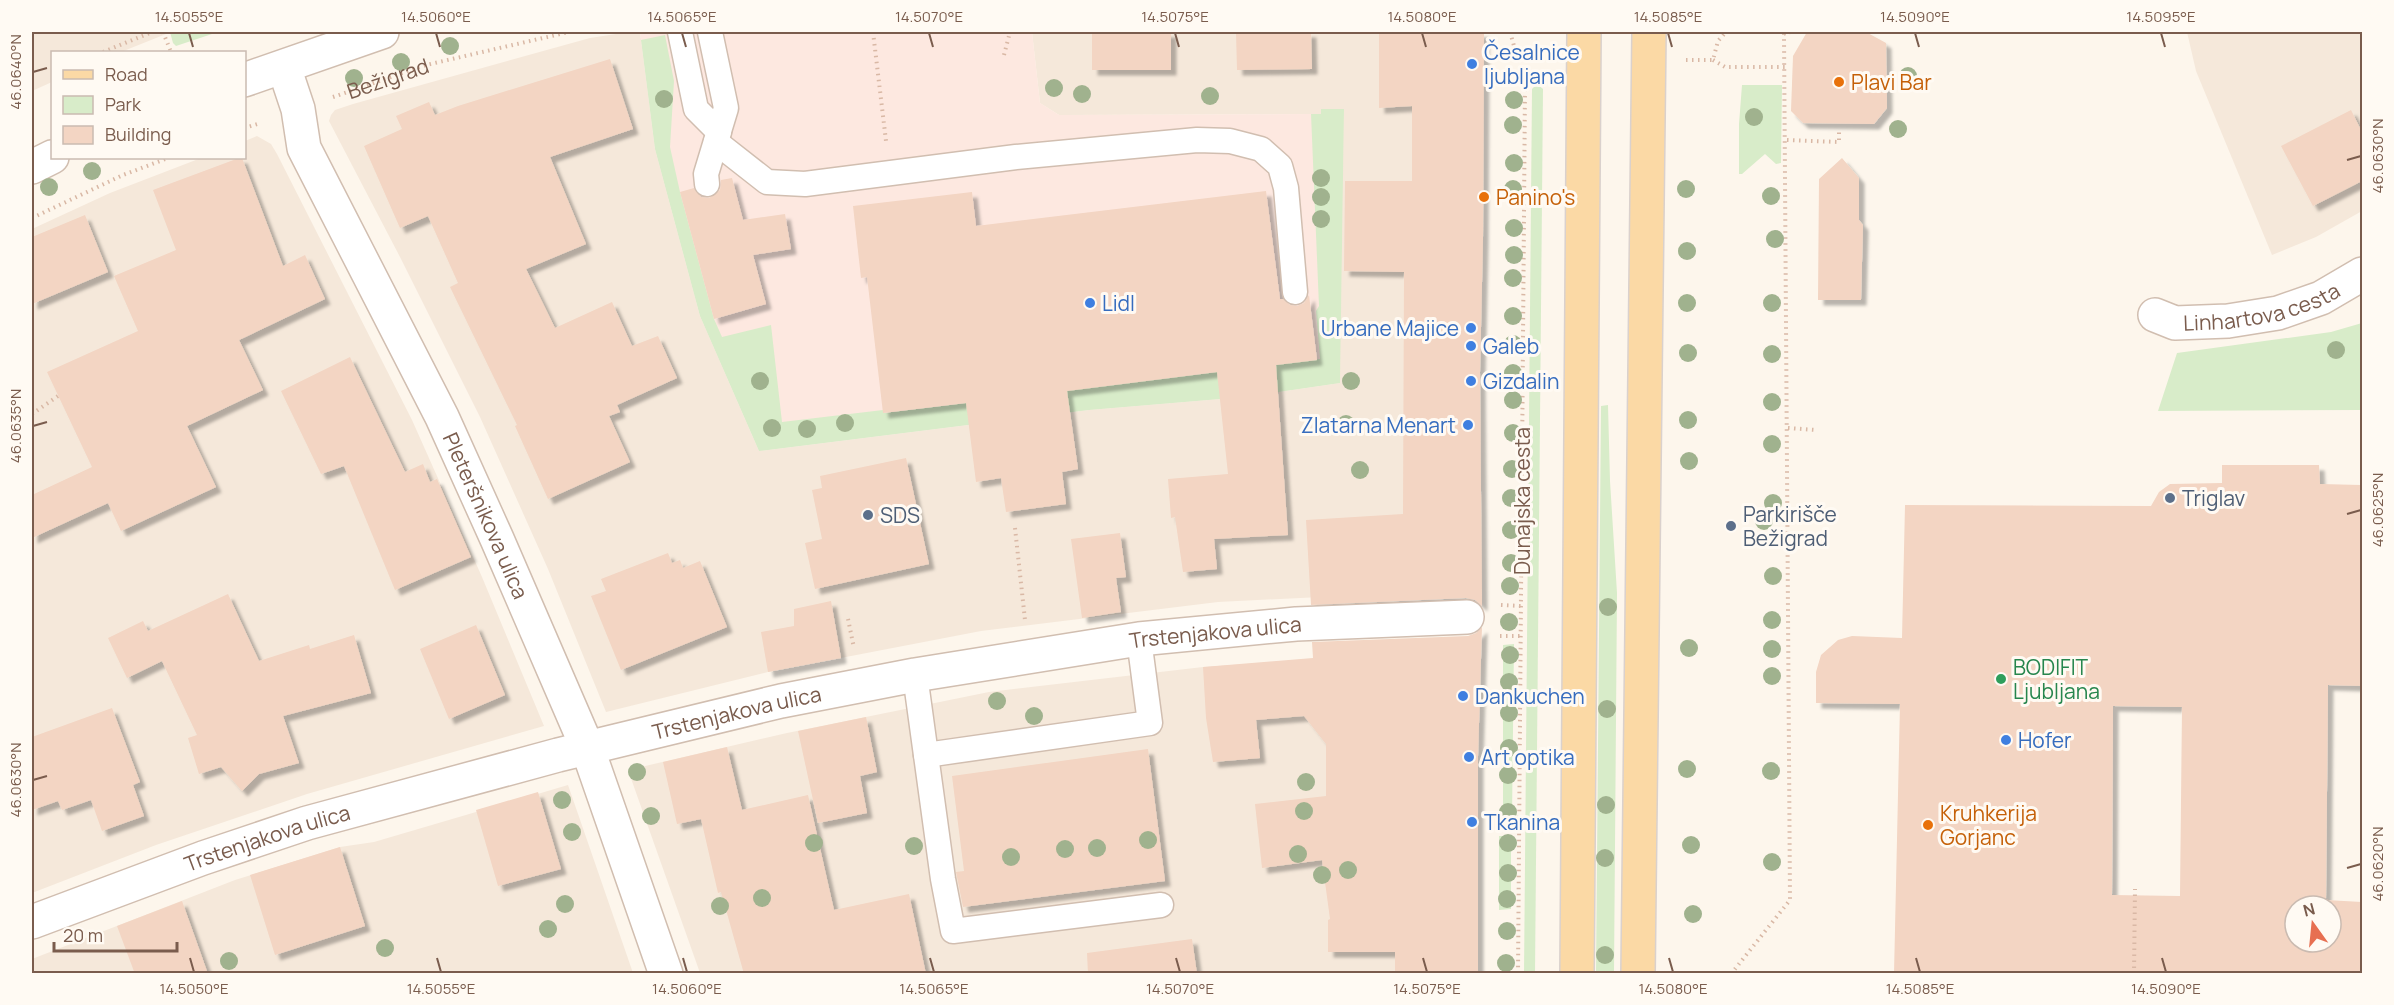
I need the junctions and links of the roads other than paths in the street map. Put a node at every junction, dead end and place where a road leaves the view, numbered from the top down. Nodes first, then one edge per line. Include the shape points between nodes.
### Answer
1 (382, 32) edge
2 (680, 32) edge
3 (710, 32) edge
4 (1584, 32) edge
5 (1648, 32) edge
6 (284, 67) junction
7 (246, 79) edge
8 (718, 137) junction
9 (51, 158) edge
10 (32, 167) edge
11 (707, 184) dead end
12 (2362, 274) edge
13 (1295, 292) dead end
14 (2155, 315) dead end
15 (1481, 611) road end
16 (1139, 639) junction
17 (915, 675) junction
18 (587, 747) junction
19 (926, 755) junction
20 (1161, 905) dead end
21 (32, 922) edge
22 (666, 974) edge
23 (1577, 974) edge
24 (1638, 974) edge

1 - 6 street
2 - 8 lane via 696,109
3 - 8 lane via 726,108
4 - 23 main road
5 - 24 main road
6 - 7 street
6 - 18 street, Pleteršnikova ulica via 298,109 304,148 442,417
8 - 11 lane via 706,174
8 - 13 lane via 767,182 805,184 1016,157 1197,140 1230,141 1261,149 1280,166 1286,188
9 - 10 street
12 - 14 street, Linhartova cesta via 2321,298 2278,313 2228,321 2175,323
15 - 16 street, Trstenjakova ulica
16 - 17 street, Trstenjakova ulica
16 - 19 lane via 1150,723
17 - 18 street, Trstenjakova ulica via 745,709
17 - 19 lane
18 - 21 street, Trstenjakova ulica via 307,823
18 - 22 street, Pleteršnikova ulica
19 - 20 lane via 953,931

